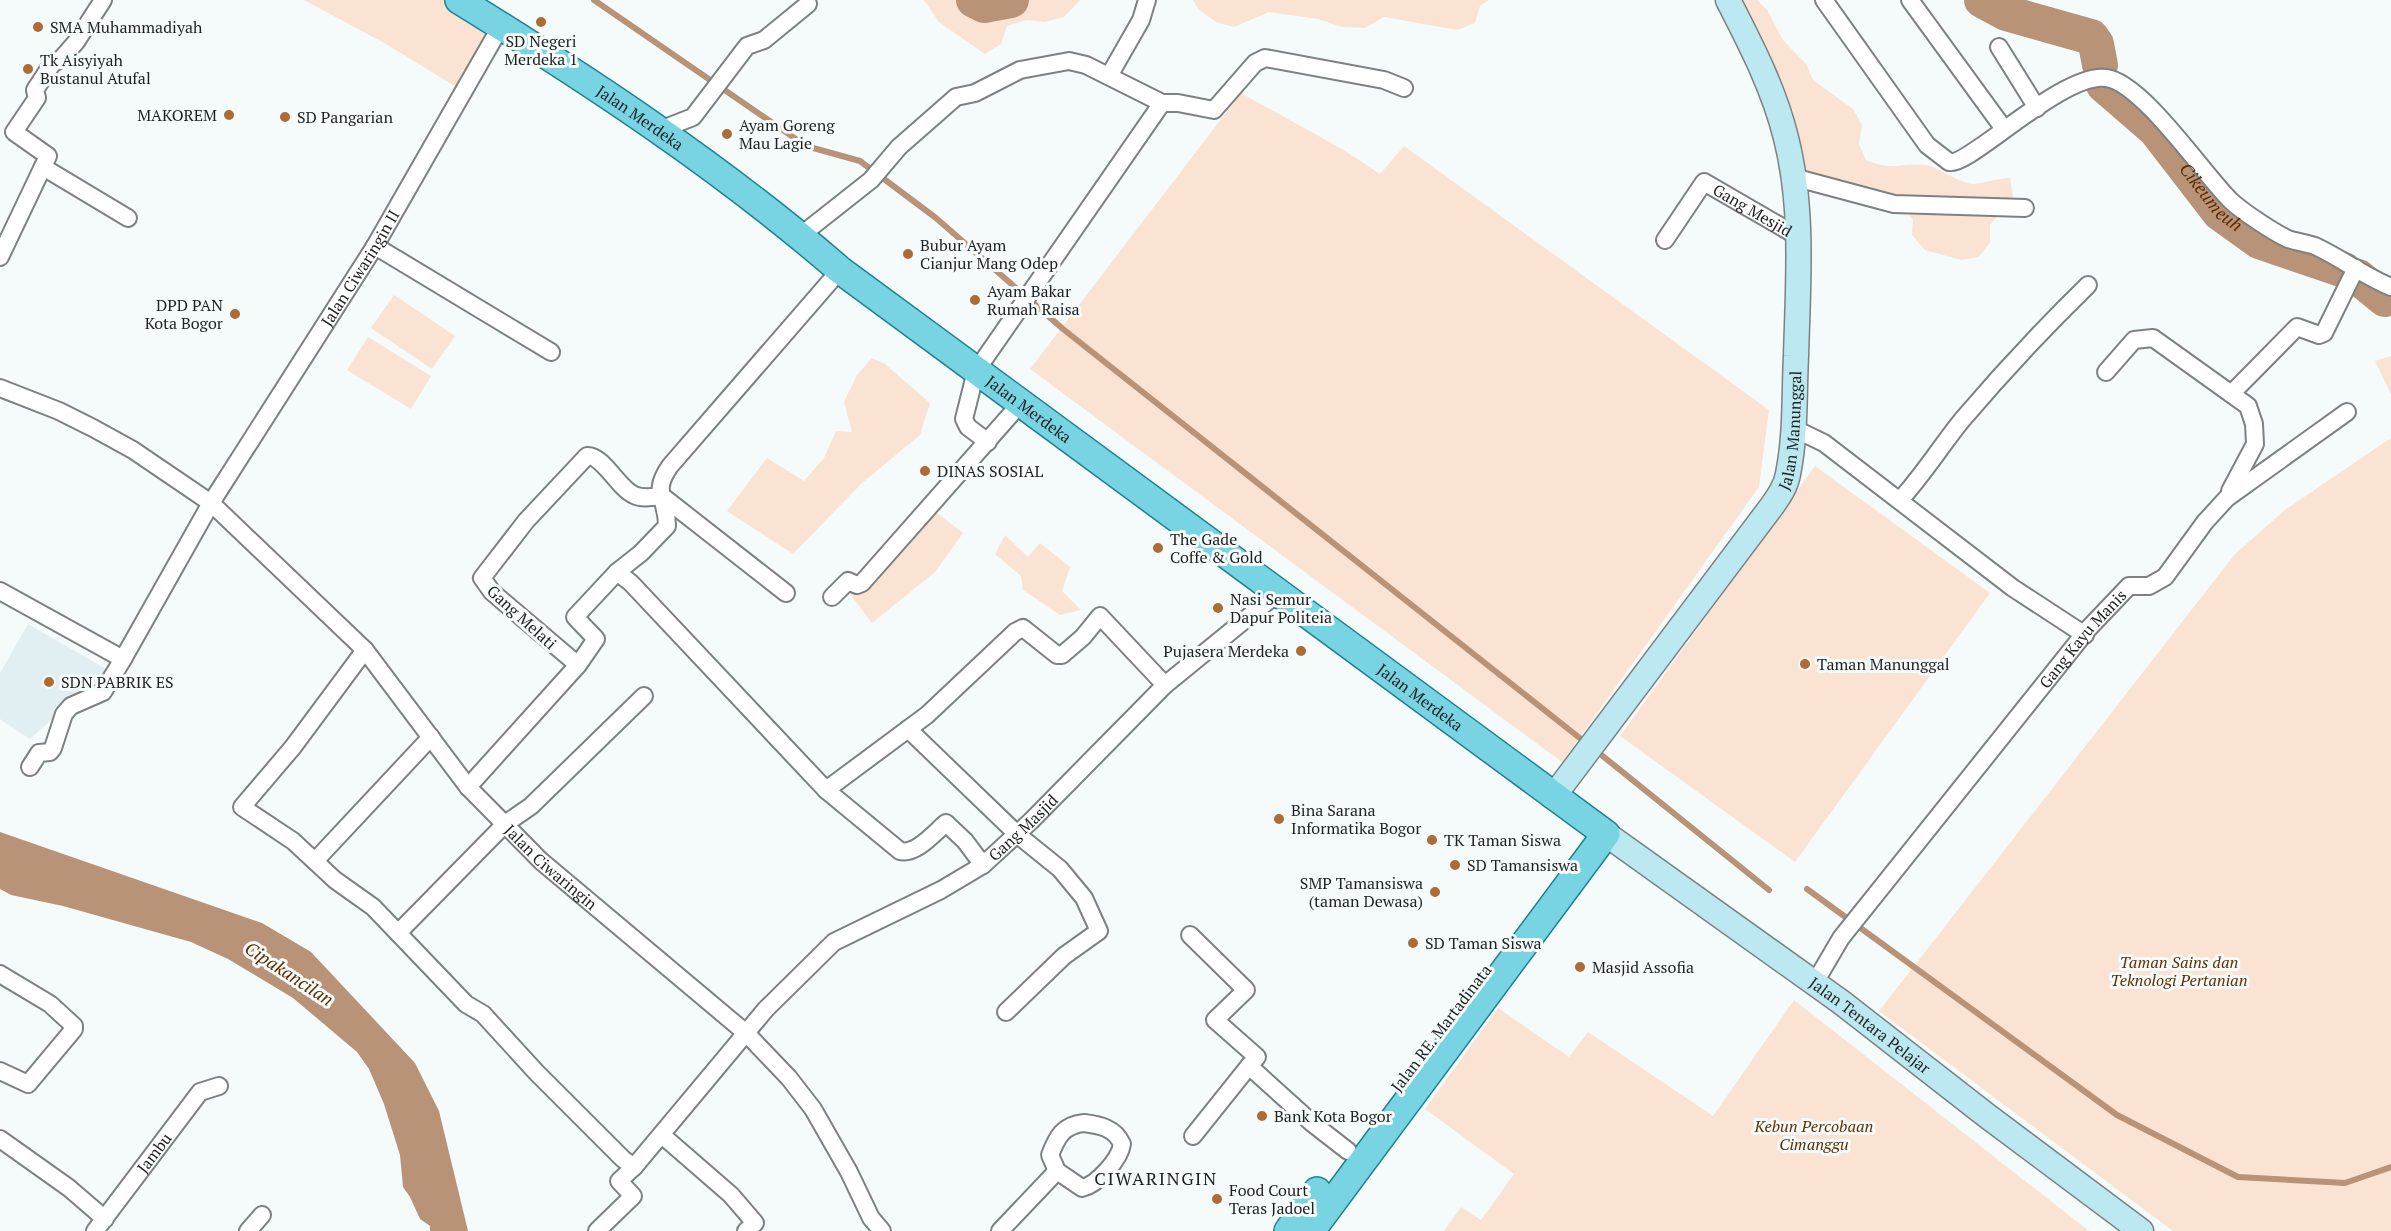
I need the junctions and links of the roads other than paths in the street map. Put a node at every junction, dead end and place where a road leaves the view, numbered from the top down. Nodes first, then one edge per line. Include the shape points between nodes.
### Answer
1 (103, 0) edge
2 (459, 0) edge
3 (1147, 0) edge
4 (1728, 0) edge
5 (1824, 0) edge
6 (1910, 0) edge
7 (808, 4) dead end
8 (501, 26) junction
9 (1999, 47) dead end
10 (1109, 76) junction
11 (1404, 88) dead end
12 (1162, 104) junction
13 (2037, 108) junction
14 (7, 129) edge
15 (2004, 129) junction
16 (660, 130) junction
17 (43, 167) junction
18 (1793, 177) junction
19 (2025, 208) dead end
20 (128, 218) dead end
21 (800, 236) junction
22 (1799, 237) junction
23 (1665, 240) dead end
24 (375, 246) junction
25 (0, 257) edge
26 (2356, 268) junction
27 (840, 270) junction
28 (2088, 285) dead end
29 (2391, 287) edge
30 (551, 352) dead end
31 (976, 371) junction
32 (2106, 372) dead end
33 (0, 388) edge
34 (2231, 394) junction
35 (1020, 404) junction
36 (2347, 412) dead end
37 (1795, 429) junction
38 (988, 442) junction
39 (662, 496) junction
40 (2227, 498) junction
41 (1900, 500) junction
42 (212, 504) junction
43 (617, 572) junction
44 (0, 591) edge
45 (1279, 592) junction
46 (786, 593) dead end
47 (832, 597) dead end
48 (2085, 634) junction
49 (365, 650) junction
50 (123, 658) junction
51 (578, 665) junction
52 (1165, 685) junction
53 (644, 696) dead end
54 (908, 729) junction
55 (432, 737) junction
56 (30, 767) dead end
57 (468, 787) junction
58 (826, 790) junction
59 (1554, 797) junction
60 (505, 824) junction
61 (1600, 830) junction
62 (1018, 835) junction
63 (315, 861) junction
64 (983, 865) junction
65 (398, 933) junction
66 (1190, 935) dead end
67 (0, 974) edge
68 (1814, 984) junction
69 (1483, 987) junction
70 (1006, 1012) dead end
71 (746, 1033) junction
72 (1249, 1066) junction
73 (3, 1078) edge
74 (219, 1086) dead end
75 (663, 1136) junction
76 (1193, 1136) dead end
77 (0, 1139) edge
78 (1348, 1151) junction
79 (634, 1167) junction
80 (1057, 1171) junction
81 (262, 1215) dead end
82 (100, 1225) edge
83 (248, 1231) edge
84 (597, 1231) edge
85 (746, 1231) edge
86 (882, 1231) edge
87 (1000, 1231) edge
88 (1288, 1231) edge
89 (1311, 1231) edge
90 (2141, 1231) edge

1 - 14 street via 76,42 52,64 38,84 37,98
2 - 8 main road, Jalan Merdeka
3 - 10 street via 1141,20
4 - 18 street, Jalan Manunggal via 1770,87
5 - 15 street via 1927,146 1940,157 1954,164
6 - 15 street
7 - 16 street via 764,40 747,46 693,117
8 - 16 main road, Jalan Merdeka
8 - 24 street, Jalan Ciwaringin II
9 - 13 street
10 - 12 street
10 - 21 street via 1069,61 1020,70 975,93 956,98 898,147 871,180
11 - 12 street via 1384,80 1265,58 1255,63 1214,110
12 - 31 street
13 - 15 street
13 - 26 street via 2082,80 2107,77 2146,104 2233,202 2288,238
14 - 17 street via 47,155
16 - 21 main road, Jalan Merdeka
17 - 20 street
17 - 25 street
18 - 19 street via 1901,205
18 - 22 street, Jalan Manunggal
21 - 27 main road, Jalan Merdeka
22 - 23 street, Gang Mesjid via 1704,182
22 - 37 street, Jalan Manunggal
24 - 30 street
24 - 42 street, Jalan Ciwaringin II
26 - 29 street
26 - 34 street via 2324,333 2319,335 2297,327
27 - 31 main road, Jalan Merdeka
27 - 39 street via 670,466 660,482
28 - 41 street via 2023,350
31 - 35 main road, Jalan Merdeka
31 - 38 street via 964,419 968,427
32 - 34 street via 2134,340 2153,338
33 - 42 street, Jalan Ciwaringin via 59,411 133,450
34 - 40 street via 2248,406 2254,424 2254,444
35 - 38 street
35 - 45 main road, Jalan Merdeka
36 - 40 street, Gang Kayu Manis
37 - 41 street via 1824,443
37 - 59 street, Jalan Manunggal via 1788,476 1777,498
38 - 47 street via 862,583 848,581
39 - 43 street via 667,526
39 - 46 street
39 - 51 street, Gang Melati via 632,495 598,459 587,456 526,521 482,577 492,592
40 - 48 street, Gang Kayu Manis via 2165,577 2149,586 2129,586
41 - 48 street via 2013,588
42 - 49 street, Jalan Ciwaringin
42 - 50 street, Jalan Ciwaringin II
43 - 51 street via 574,618 596,637
43 - 58 street
44 - 50 street
45 - 52 street, Gang Masjid
45 - 59 main road, Jalan Merdeka
48 - 68 street, Gang Kayu Manis via 1841,938
49 - 55 street, Jalan Ciwaringin
49 - 63 street via 293,747 242,807
50 - 56 street, Jalan Ciwaringin II via 103,692 71,706 64,714 53,748 39,753
51 - 57 street
52 - 54 street via 1100,616 1062,655 1056,655 1023,628
52 - 62 street, Gang Masjid
53 - 60 street via 531,806
54 - 58 street
54 - 62 street
55 - 57 street, Jalan Ciwaringin
55 - 63 street
57 - 60 street, Jalan Ciwaringin
58 - 64 street via 900,851 916,848 946,824
59 - 61 main road, Jalan Merdeka
60 - 65 street
60 - 71 street, Jalan Ciwaringin via 542,861
61 - 68 street, Jalan Tentara Pelajar
61 - 69 main road, Jalan RE. Martadinata
62 - 64 street, Gang Masjid
62 - 70 street via 1074,885 1099,931 1064,956
63 - 65 street via 373,907
64 - 71 street, Gang Masjid via 834,942
65 - 79 street
66 - 72 street via 1246,990 1215,1020 1257,1057
67 - 73 street via 50,1004 74,1026 30,1082
68 - 90 street, Jalan Tentara Pelajar
69 - 78 main road, Jalan RE. Martadinata
69 - 89 main road, Jalan RE. Martadinata
71 - 75 street, Gang Masjid
71 - 86 street, Jalan Ciwaringin via 813,1108 871,1218
72 - 76 street
72 - 78 street
74 - 82 street, Jambu via 200,1092
75 - 79 street, Gang Masjid
75 - 85 street via 731,1195 755,1223
77 - 82 street via 69,1188
78 - 88 main road, Jalan RE. Martadinata
79 - 84 street via 619,1181 633,1196
80 - 80 street via 1050,1155 1058,1136 1071,1124 1100,1125 1119,1138 1121,1150 1090,1187 1082,1188
80 - 87 street
81 - 83 street

